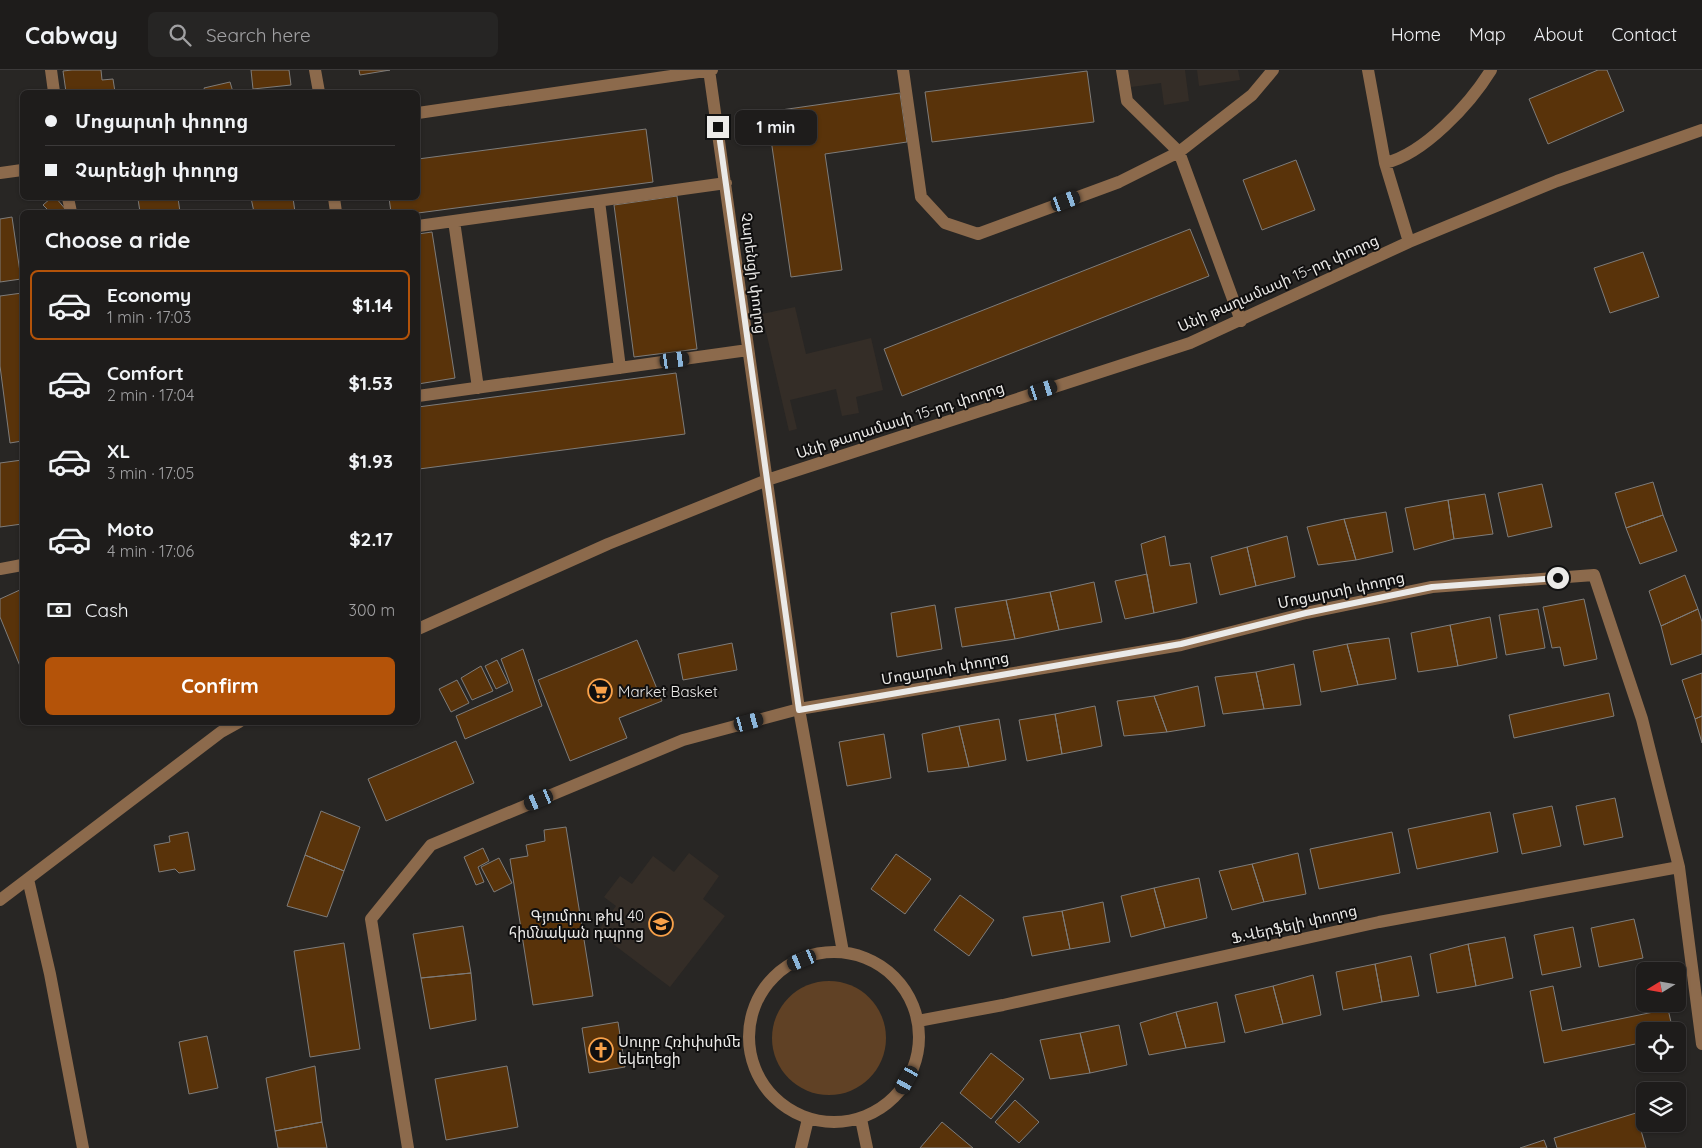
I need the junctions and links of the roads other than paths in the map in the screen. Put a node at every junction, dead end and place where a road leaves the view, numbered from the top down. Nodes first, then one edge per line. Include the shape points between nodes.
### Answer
1 (51, 70) edge
2 (315, 70) edge
3 (710, 70) edge
4 (903, 70) edge
5 (1122, 70) edge
6 (1273, 70) edge
7 (1368, 70) edge
8 (1491, 70) edge
9 (54, 90) edge
10 (319, 90) edge
11 (420, 113) edge
12 (1702, 130) edge
13 (1179, 152) junction
14 (1385, 162) junction
15 (20, 170) edge
16 (0, 173) edge
17 (726, 183) junction
18 (599, 201) junction
19 (454, 222) junction
20 (420, 226) edge
21 (1409, 242) junction
22 (1241, 321) junction
23 (748, 350) junction
24 (620, 368) junction
25 (478, 388) junction
26 (420, 396) edge
27 (767, 480) junction
28 (20, 565) edge
29 (0, 569) edge
30 (420, 628) edge
31 (799, 710) junction
32 (218, 727) edge
33 (1679, 867) junction
34 (28, 879) junction
35 (0, 900) edge
36 (842, 952) junction
37 (918, 1021) junction
38 (1702, 1044) edge
39 (808, 1119) junction
40 (861, 1119) junction
41 (83, 1148) edge
42 (408, 1148) edge
43 (801, 1148) edge
44 (867, 1148) edge

1 - 9 street
2 - 10 street
3 - 11 street
3 - 17 street, Չարենցի փողոց
4 - 13 street via 921,197 945,223 978,234 1119,182
5 - 13 street via 1127,101
6 - 13 street via 1252,95
7 - 14 street
8 - 14 street via 1443,129 1398,160
12 - 21 street, Անի թաղամասի 15-րդ փողոց via 1557,181
13 - 22 street
14 - 21 street
15 - 16 street
17 - 18 street
17 - 23 street, Չարենցի փողոց
18 - 19 street
18 - 24 street
19 - 20 street
19 - 25 street
21 - 22 street, Անի թաղամասի 15-րդ փողոց
22 - 27 street, Անի թաղամասի 15-րդ փողոց via 1190,343
23 - 24 street
23 - 27 street, Չարենցի փողոց
24 - 25 street
25 - 26 street
27 - 30 street, Անի թաղամասի 15-րդ փողոց via 608,544
27 - 31 street, Չարենցի փողոց
28 - 29 street
31 - 33 street, Մոցարտի փողոց via 1181,644 1306,613 1432,587 1594,575 1642,720
31 - 36 street, Չարենցի փողոց
31 - 42 street via 683,740 431,845 371,919
32 - 34 street
33 - 37 street, Ֆ.Վերֆելի փողոց via 1379,922
33 - 38 street
34 - 35 street
34 - 41 street via 50,974
36 - 37 street via 869,959 892,974 908,996
36 - 39 street via 815,954 790,965 769,982 755,1006 750,1033 752,1061 764,1086 783,1106
37 - 40 street via 919,1046 913,1070 901,1091 883,1108
39 - 40 street via 834,1123
39 - 43 street
40 - 44 street

